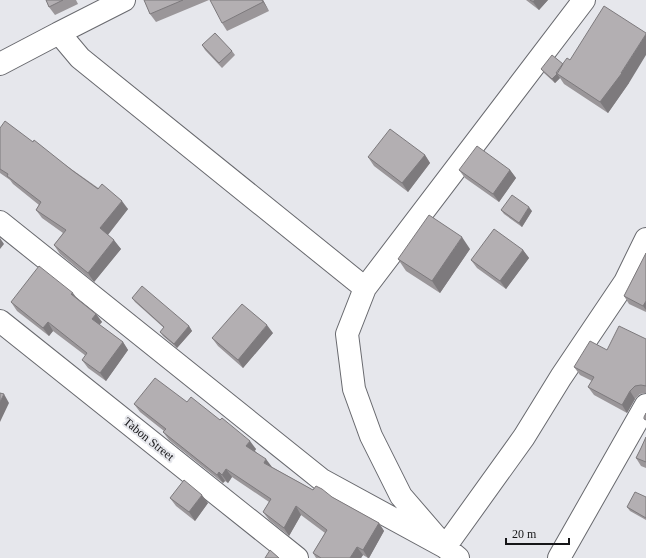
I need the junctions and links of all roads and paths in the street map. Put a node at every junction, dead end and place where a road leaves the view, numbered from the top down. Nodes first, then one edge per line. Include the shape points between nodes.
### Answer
1 (124, 0) edge
2 (584, 0) edge
3 (59, 33) junction
4 (0, 64) edge
5 (0, 222) edge
6 (646, 239) edge
7 (365, 288) junction
8 (0, 321) edge
9 (646, 405) edge
10 (451, 553) edge
11 (298, 558) edge
12 (559, 558) edge

1 - 3 street
2 - 7 street
3 - 4 street
3 - 7 street via 80,58
5 - 10 street via 322,480
6 - 10 street via 625,282 561,377
7 - 10 street via 347,334 354,389 372,436 401,496
8 - 11 street, Tabon Street
9 - 12 street

